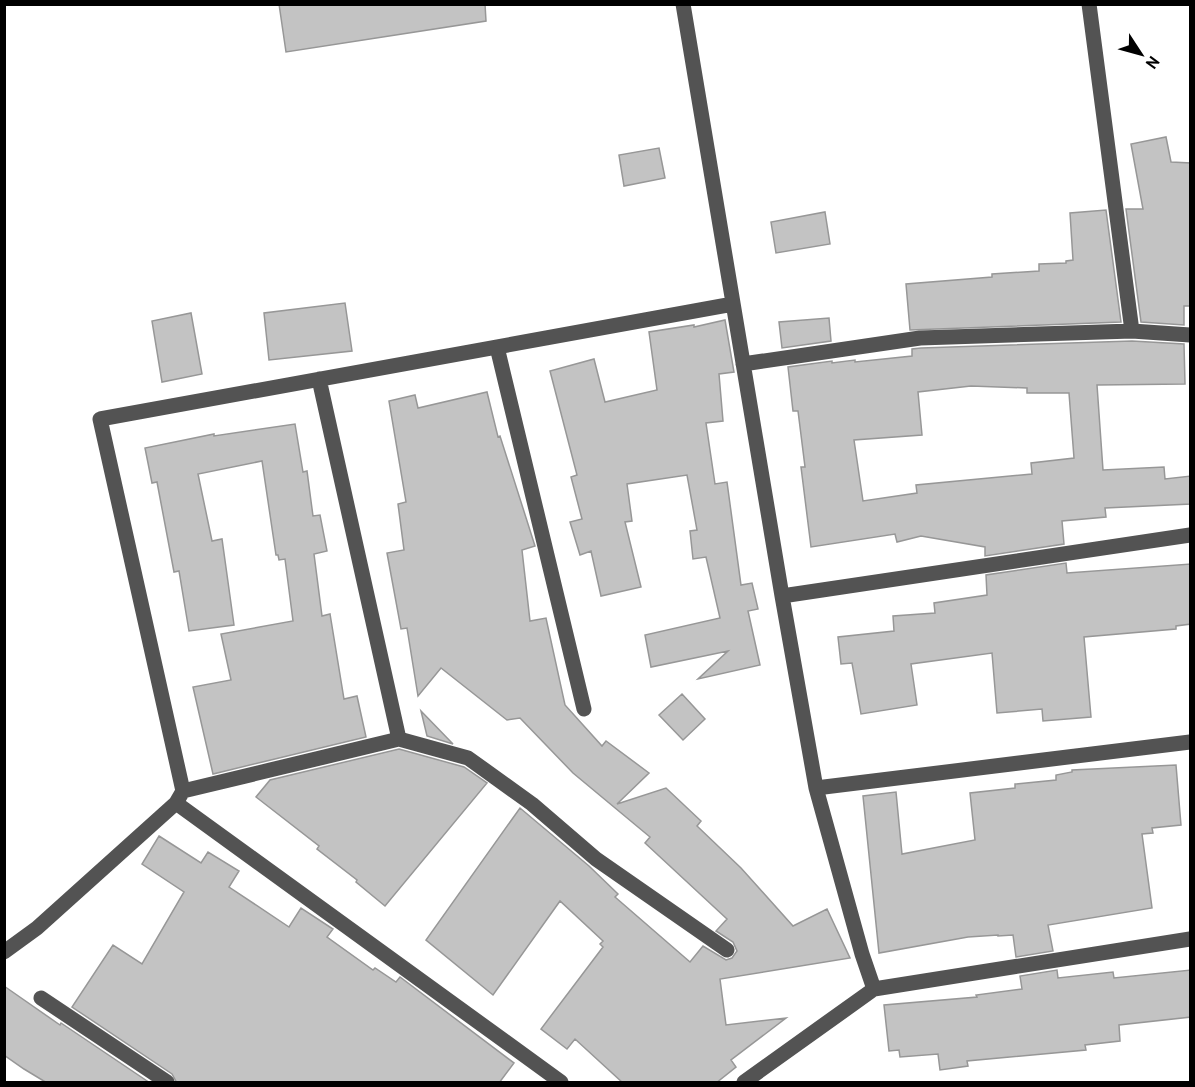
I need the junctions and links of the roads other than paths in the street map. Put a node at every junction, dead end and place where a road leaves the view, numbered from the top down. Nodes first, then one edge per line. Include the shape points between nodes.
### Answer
1 (683, 4) edge
2 (1089, 4) edge
3 (733, 304) junction
4 (1132, 331) junction
5 (1191, 335) edge
6 (497, 347) junction
7 (743, 364) junction
8 (319, 379) junction
9 (1191, 535) edge
10 (782, 596) junction
11 (584, 709) dead end
12 (399, 739) junction
13 (1191, 742) edge
14 (816, 788) junction
15 (180, 797) junction
16 (1191, 939) edge
17 (727, 950) dead end
18 (4, 952) edge
19 (874, 989) junction
20 (41, 998) dead end
21 (167, 1083) edge
22 (561, 1083) edge
23 (744, 1083) edge

1 - 3 street
2 - 4 street
3 - 6 street
3 - 7 street
4 - 5 street
4 - 7 street via 920,338
6 - 8 street
6 - 11 street
7 - 10 street
8 - 12 street
8 - 15 street via 100,419
9 - 10 street
10 - 14 street
12 - 15 street
12 - 17 street via 468,758 532,804 596,859
13 - 14 street
14 - 19 street
15 - 18 street via 37,928
15 - 22 street
16 - 19 street
19 - 23 street
20 - 21 street

